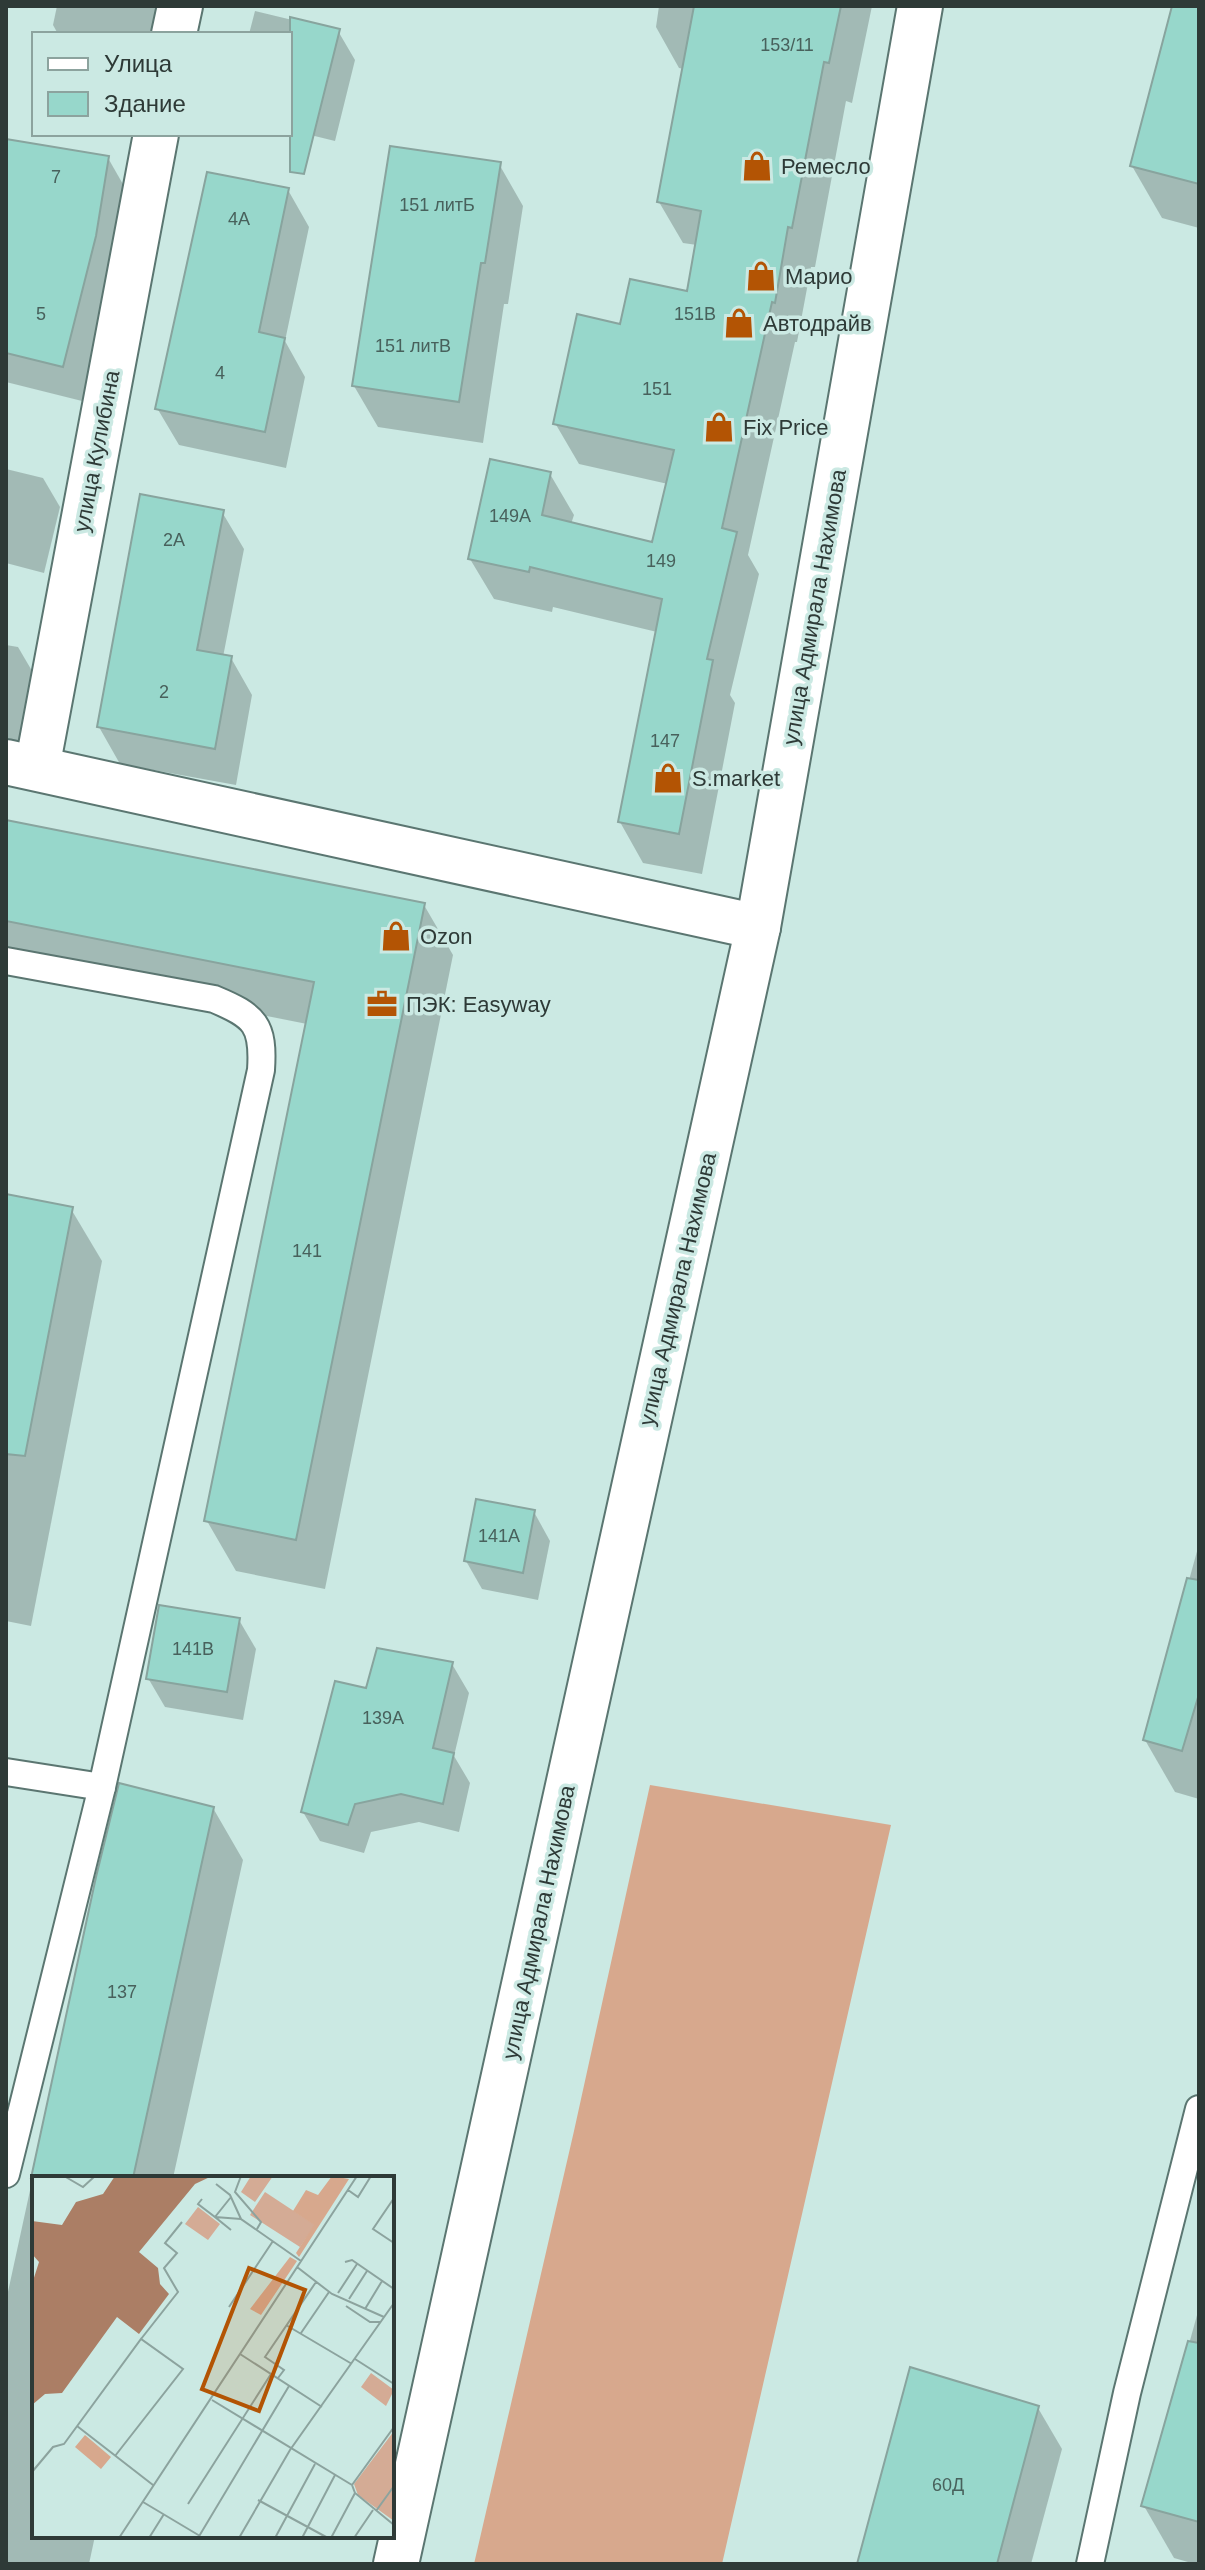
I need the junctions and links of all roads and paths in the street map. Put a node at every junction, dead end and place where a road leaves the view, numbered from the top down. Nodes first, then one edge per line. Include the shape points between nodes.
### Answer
1 (180, 6) edge
2 (920, 6) edge
3 (174, 32) edge
4 (156, 136) edge
5 (21, 765) edge
6 (758, 927) junction
7 (6, 961) edge
8 (6, 1772) edge
9 (102, 1787) junction
10 (1199, 2109) edge
11 (6, 2174) edge
12 (396, 2564) edge
13 (1090, 2564) edge

1 - 3 main road
2 - 6 main road, улица Адмирала Нахимова
4 - 5 main road, улица Кулибина
5 - 6 main road
6 - 12 main road, улица Адмирала Нахимова
7 - 9 lane via 214,999 253,1021 263,1043
8 - 9 lane
9 - 11 lane
10 - 13 lane

